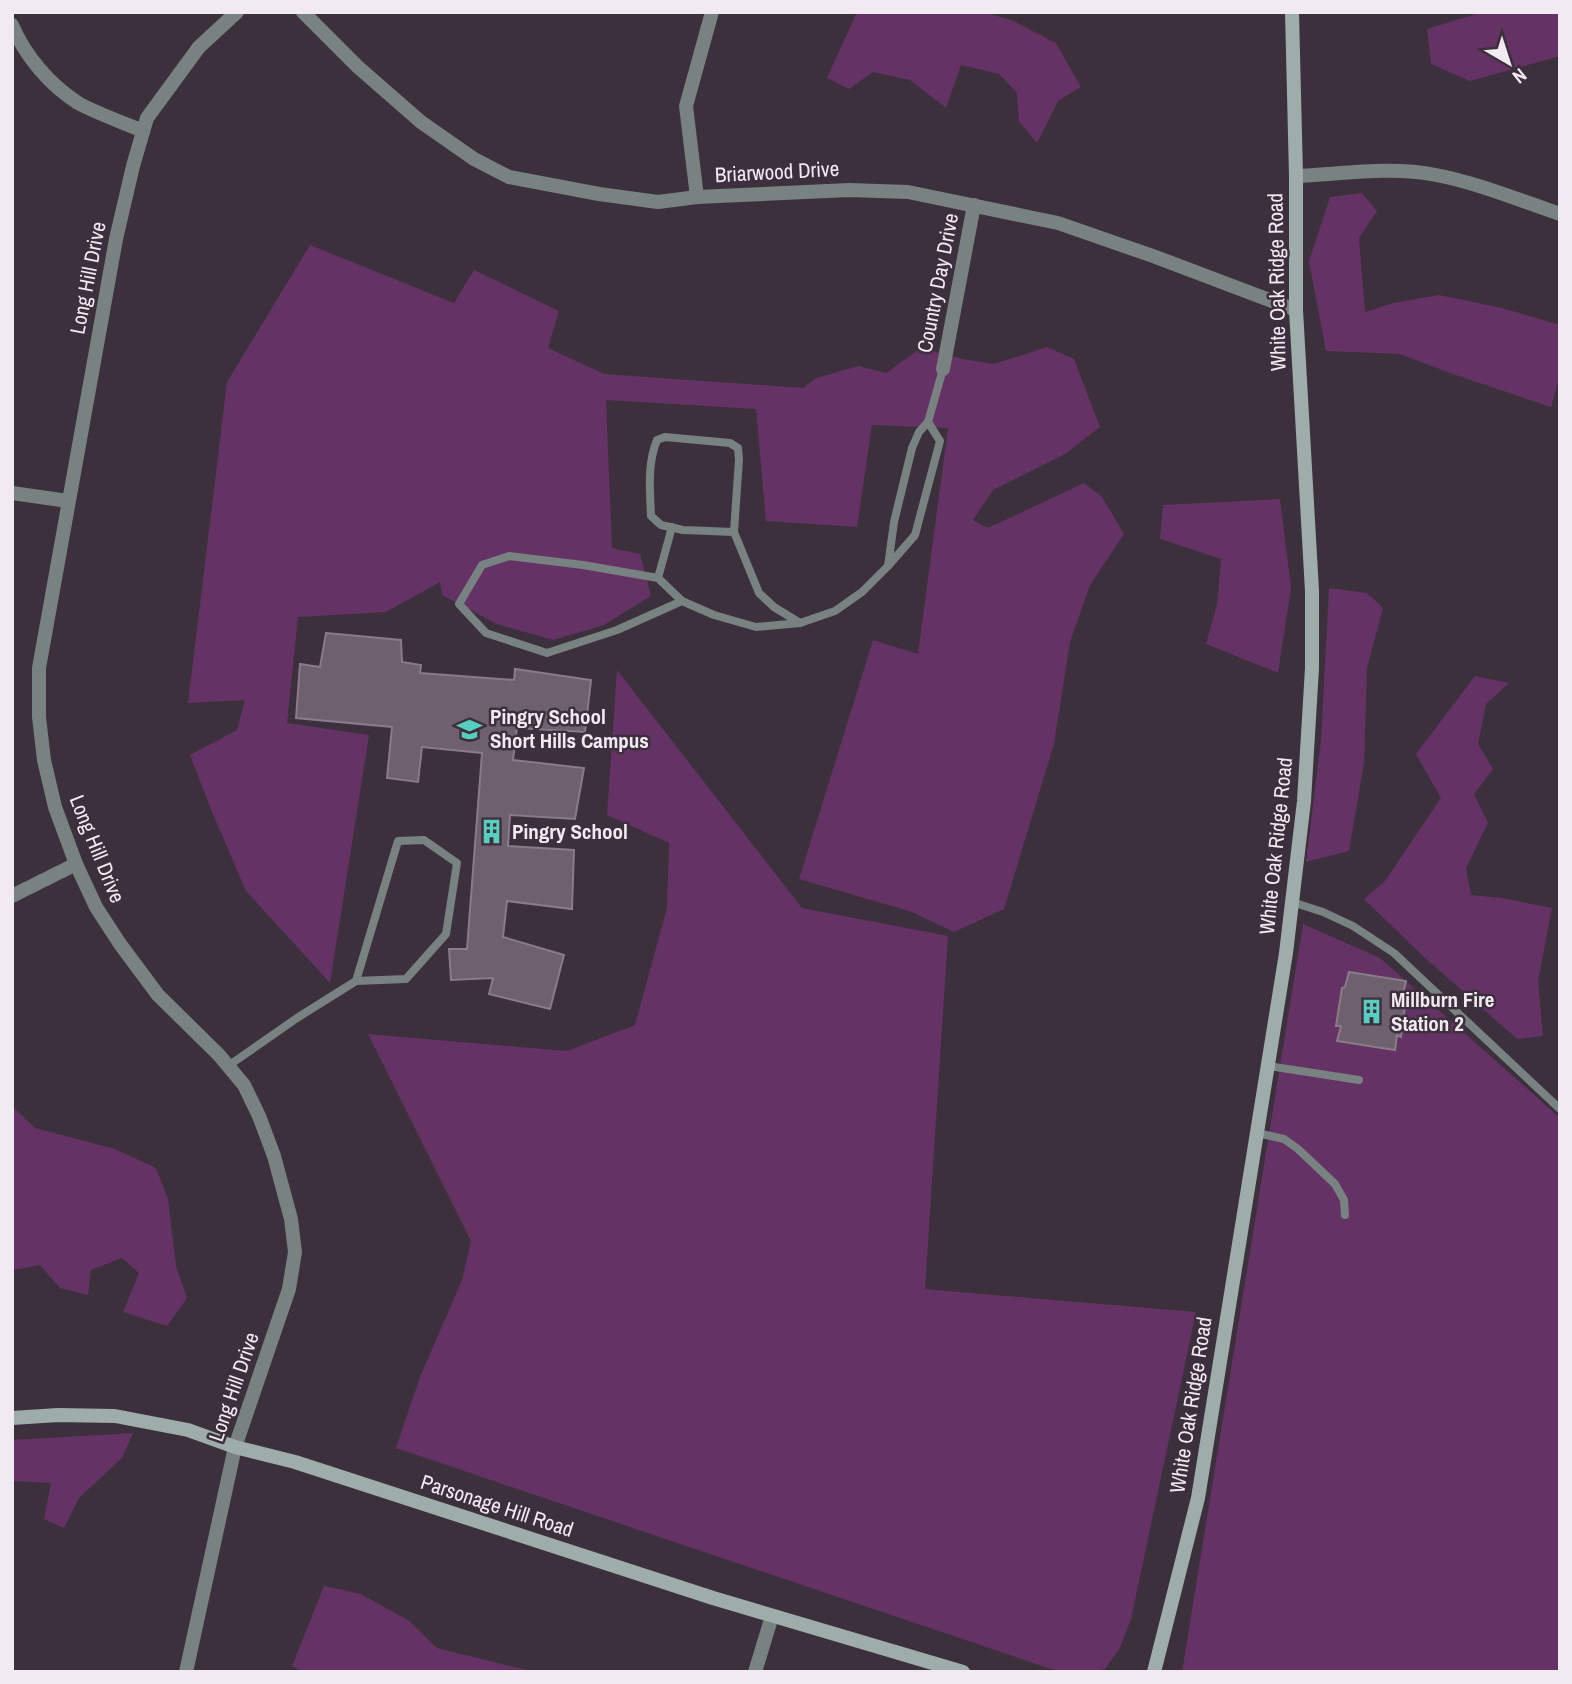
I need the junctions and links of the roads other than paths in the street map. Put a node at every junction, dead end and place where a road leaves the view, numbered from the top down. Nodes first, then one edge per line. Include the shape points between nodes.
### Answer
1 (237, 12) edge
2 (303, 12) edge
3 (712, 12) edge
4 (1292, 12) edge
5 (12, 25) edge
6 (144, 131) junction
7 (1296, 176) junction
8 (697, 197) junction
9 (974, 205) junction
10 (1560, 214) edge
11 (1296, 310) junction
12 (943, 369) joint
13 (928, 422) junction
14 (12, 494) edge
15 (68, 501) junction
16 (672, 527) junction
17 (734, 532) junction
18 (888, 566) junction
19 (658, 578) junction
20 (682, 601) junction
21 (800, 624) junction
22 (76, 864) junction
23 (12, 896) edge
24 (1292, 902) junction
25 (356, 981) junction
26 (228, 1066) junction
27 (1268, 1066) junction
28 (1359, 1080) dead end
29 (1560, 1109) edge
30 (1257, 1133) junction
31 (1345, 1215) dead end
32 (12, 1418) edge
33 (234, 1447) junction
34 (772, 1616) junction
35 (187, 1672) edge
36 (755, 1672) edge
37 (963, 1672) edge
38 (1154, 1672) edge

1 - 6 street, Long Hill Drive via 199,47 147,118
2 - 8 street, Briarwood Drive via 421,122 509,177 658,202
3 - 8 street via 686,106
4 - 7 street, White Oak Ridge Road
5 - 6 street via 34,63 60,88 79,103
6 - 15 street, Long Hill Drive via 116,239
7 - 10 street via 1395,171 1435,175
7 - 11 street, White Oak Ridge Road
8 - 9 street, Briarwood Drive via 849,190 908,192
9 - 11 street, Briarwood Drive via 1058,223
9 - 12 street, Country Day Drive
11 - 24 street, White Oak Ridge Road via 1312,655 1304,801
12 - 13 lane
13 - 18 lane via 912,448
13 - 18 lane via 940,441 915,535
14 - 15 street
15 - 22 street, Long Hill Drive via 39,668 39,717 55,807
16 - 17 lane
16 - 17 lane via 651,516 649,491 651,454 657,440 665,437 730,443 738,448
16 - 19 lane
17 - 21 lane via 760,593
18 - 21 lane via 835,611
19 - 20 lane
19 - 20 lane via 509,556 482,565 459,604 486,633 547,653 617,630
20 - 21 lane via 756,627
22 - 23 street
22 - 26 street, Long Hill Drive via 96,907 158,995
24 - 27 street, White Oak Ridge Road
24 - 29 lane via 1353,926 1394,953
25 - 25 lane via 406,979 446,934 457,863 424,840 398,841
25 - 26 lane
26 - 33 street, Long Hill Drive via 244,1085 274,1156 295,1252 289,1289
27 - 28 lane
27 - 30 street, White Oak Ridge Road
30 - 31 lane via 1284,1139 1298,1149 1335,1184 1344,1200
30 - 38 street, White Oak Ridge Road via 1198,1498
32 - 33 street, Parsonage Hill Road via 115,1416 188,1430
33 - 34 street, Parsonage Hill Road via 295,1462
33 - 35 street, Long Hill Drive
34 - 36 street
34 - 37 street, Parsonage Hill Road

